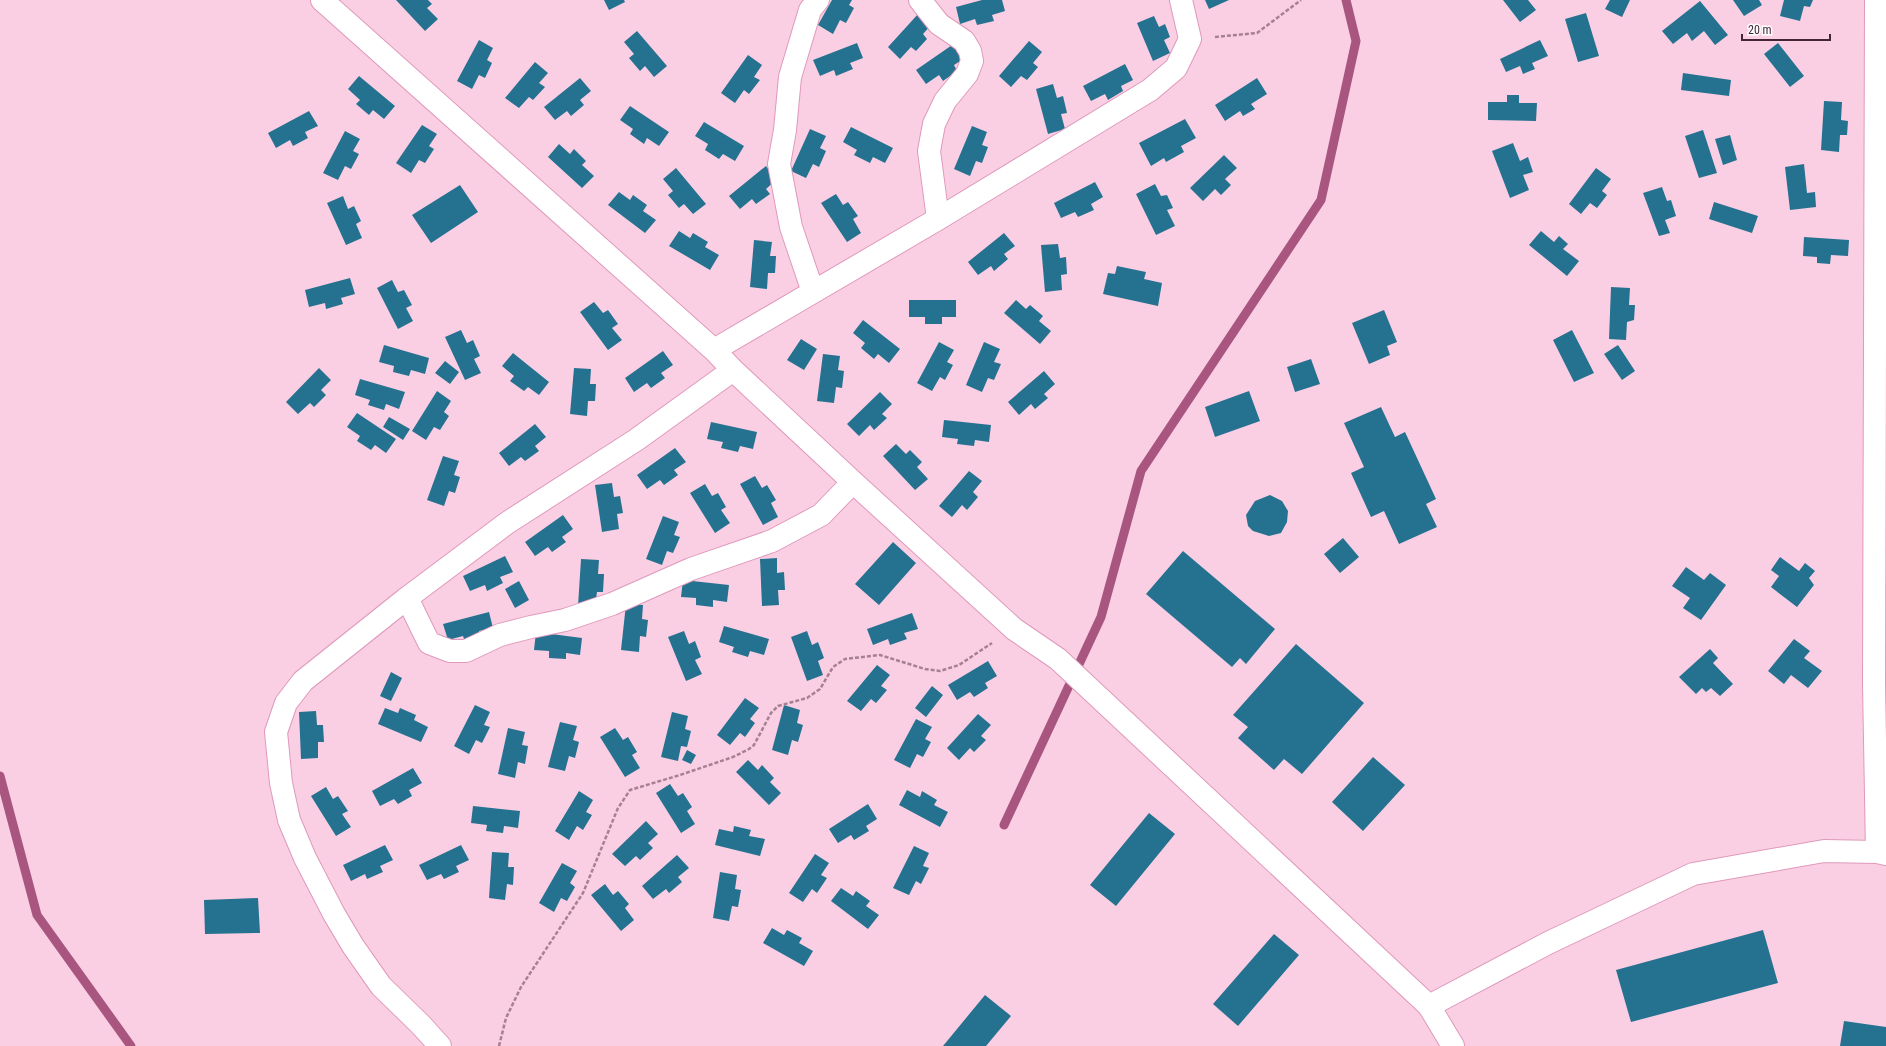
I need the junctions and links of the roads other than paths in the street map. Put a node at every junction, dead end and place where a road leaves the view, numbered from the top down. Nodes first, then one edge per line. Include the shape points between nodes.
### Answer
1 (322, 0) edge
2 (818, 0) edge
3 (920, 0) edge
4 (1181, 0) edge
5 (1876, 0) edge
6 (938, 219) junction
7 (813, 292) junction
8 (714, 350) junction
9 (734, 370) junction
10 (853, 482) junction
11 (407, 598) junction
12 (1882, 853) edge
13 (1430, 1006) junction
14 (440, 1046) edge
15 (1453, 1046) edge

1 - 8 street
2 - 7 street via 810,10 790,77 779,164 791,227
3 - 6 street via 939,24 964,41 972,61 968,74 945,101 934,124 929,151
4 - 6 street via 1190,39 1176,68 1150,90
5 - 12 street via 1874,684
6 - 7 street
7 - 8 street
8 - 9 street
9 - 10 street
9 - 11 street via 636,440 507,523
10 - 11 street via 821,515 772,541 691,569 612,604 565,620 500,635 466,652 450,652 429,643
10 - 13 street via 1014,629 1058,659
11 - 14 street via 303,681 286,703 276,732 281,784 289,820 334,914 381,986
12 - 13 street via 1824,851 1693,874 1548,943
13 - 15 street

